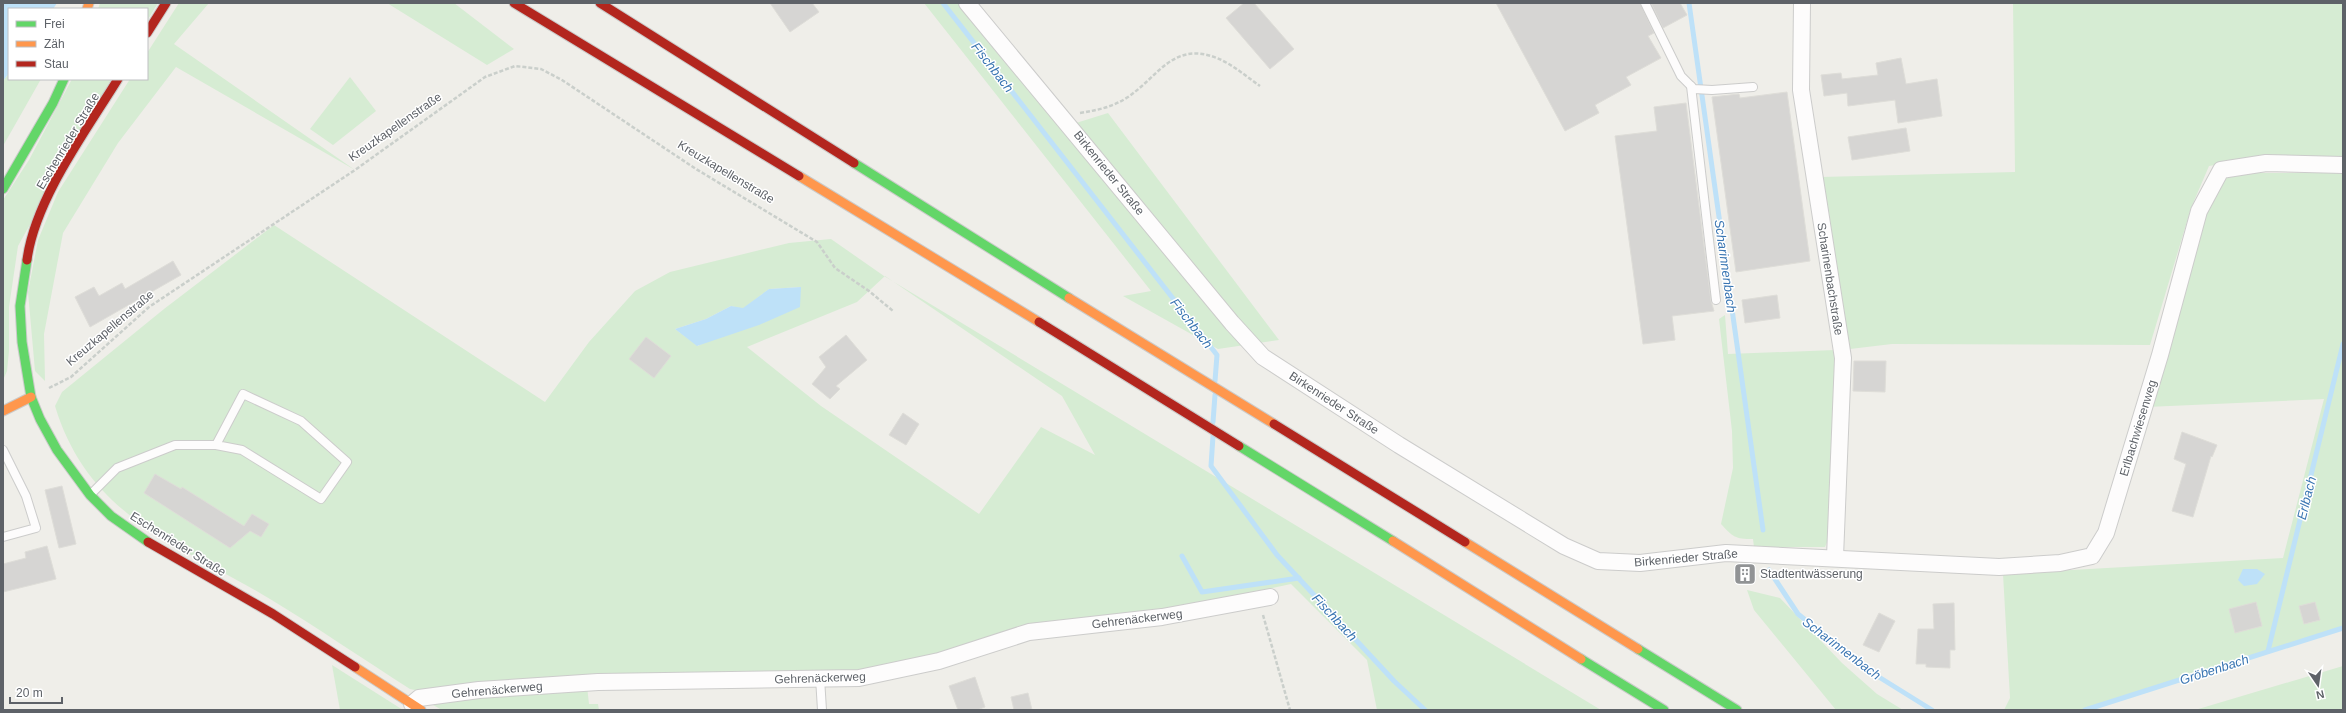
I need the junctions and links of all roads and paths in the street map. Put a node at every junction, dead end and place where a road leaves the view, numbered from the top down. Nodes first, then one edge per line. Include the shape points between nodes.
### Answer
1 (166, 3) edge
2 (514, 3) edge
3 (600, 3) edge
4 (967, 3) edge
5 (1645, 3) edge
6 (1802, 3) edge
7 (148, 32) edge
8 (64, 80) edge
9 (117, 80) edge
10 (1260, 86) dead end
11 (1693, 87) junction
12 (1754, 87) dead end
13 (1064, 119) junction
14 (2343, 165) edge
15 (3, 189) edge
16 (1716, 300) dead end
17 (893, 311) dead end
18 (31, 397) junction
19 (3, 411) edge
20 (216, 445) junction
21 (3, 450) edge
22 (90, 495) junction
23 (3, 537) edge
24 (1835, 557) junction
25 (1264, 598) joint
26 (820, 678) junction
27 (417, 707) edge
28 (822, 710) edge
29 (1290, 710) edge
30 (1664, 710) edge
31 (1737, 710) edge

1 - 7 main road
2 - 30 main road via 1014,306
3 - 31 main road via 1204,381
4 - 13 street, Birkenrieder Straße
5 - 11 lane via 1681,76
6 - 24 street, Scharinenbachstraße via 1801,90 1843,358
8 - 15 main road
9 - 18 main road, Eschenrieder Straße via 52,188 30,243 20,306 22,342
10 - 13 path via 1218,58 1197,53 1175,58 1160,67 1129,96 1107,108 1075,114
11 - 12 lane via 1712,90
11 - 16 lane
13 - 24 street, Birkenrieder Straße via 1263,357 1399,445 1564,546 1598,561 1640,563 1726,552
14 - 24 street, Erlbachwiesenweg via 2266,163 2221,170 2199,212 2160,355 2106,533 2092,556 2060,563 1999,567
17 - 18 path, Kreuzkapellenstraße via 835,268 817,242 696,169 562,80 541,69 516,66 486,77 342,178 149,307 71,377
18 - 19 main road
18 - 22 main road, Eschenrieder Straße via 57,450
20 - 20 lane via 242,450 321,499 347,462 301,421 242,394
20 - 22 lane via 175,445 117,468
21 - 23 lane via 26,496 36,528
22 - 27 main road, Eschenrieder Straße via 133,533 273,614
25 - 26 street, Gehrenäckerweg via 1162,617 1029,632 939,661 888,673 859,678
25 - 29 path
26 - 27 street, Gehrenäckerweg via 598,682 479,690 419,698
26 - 28 lane

